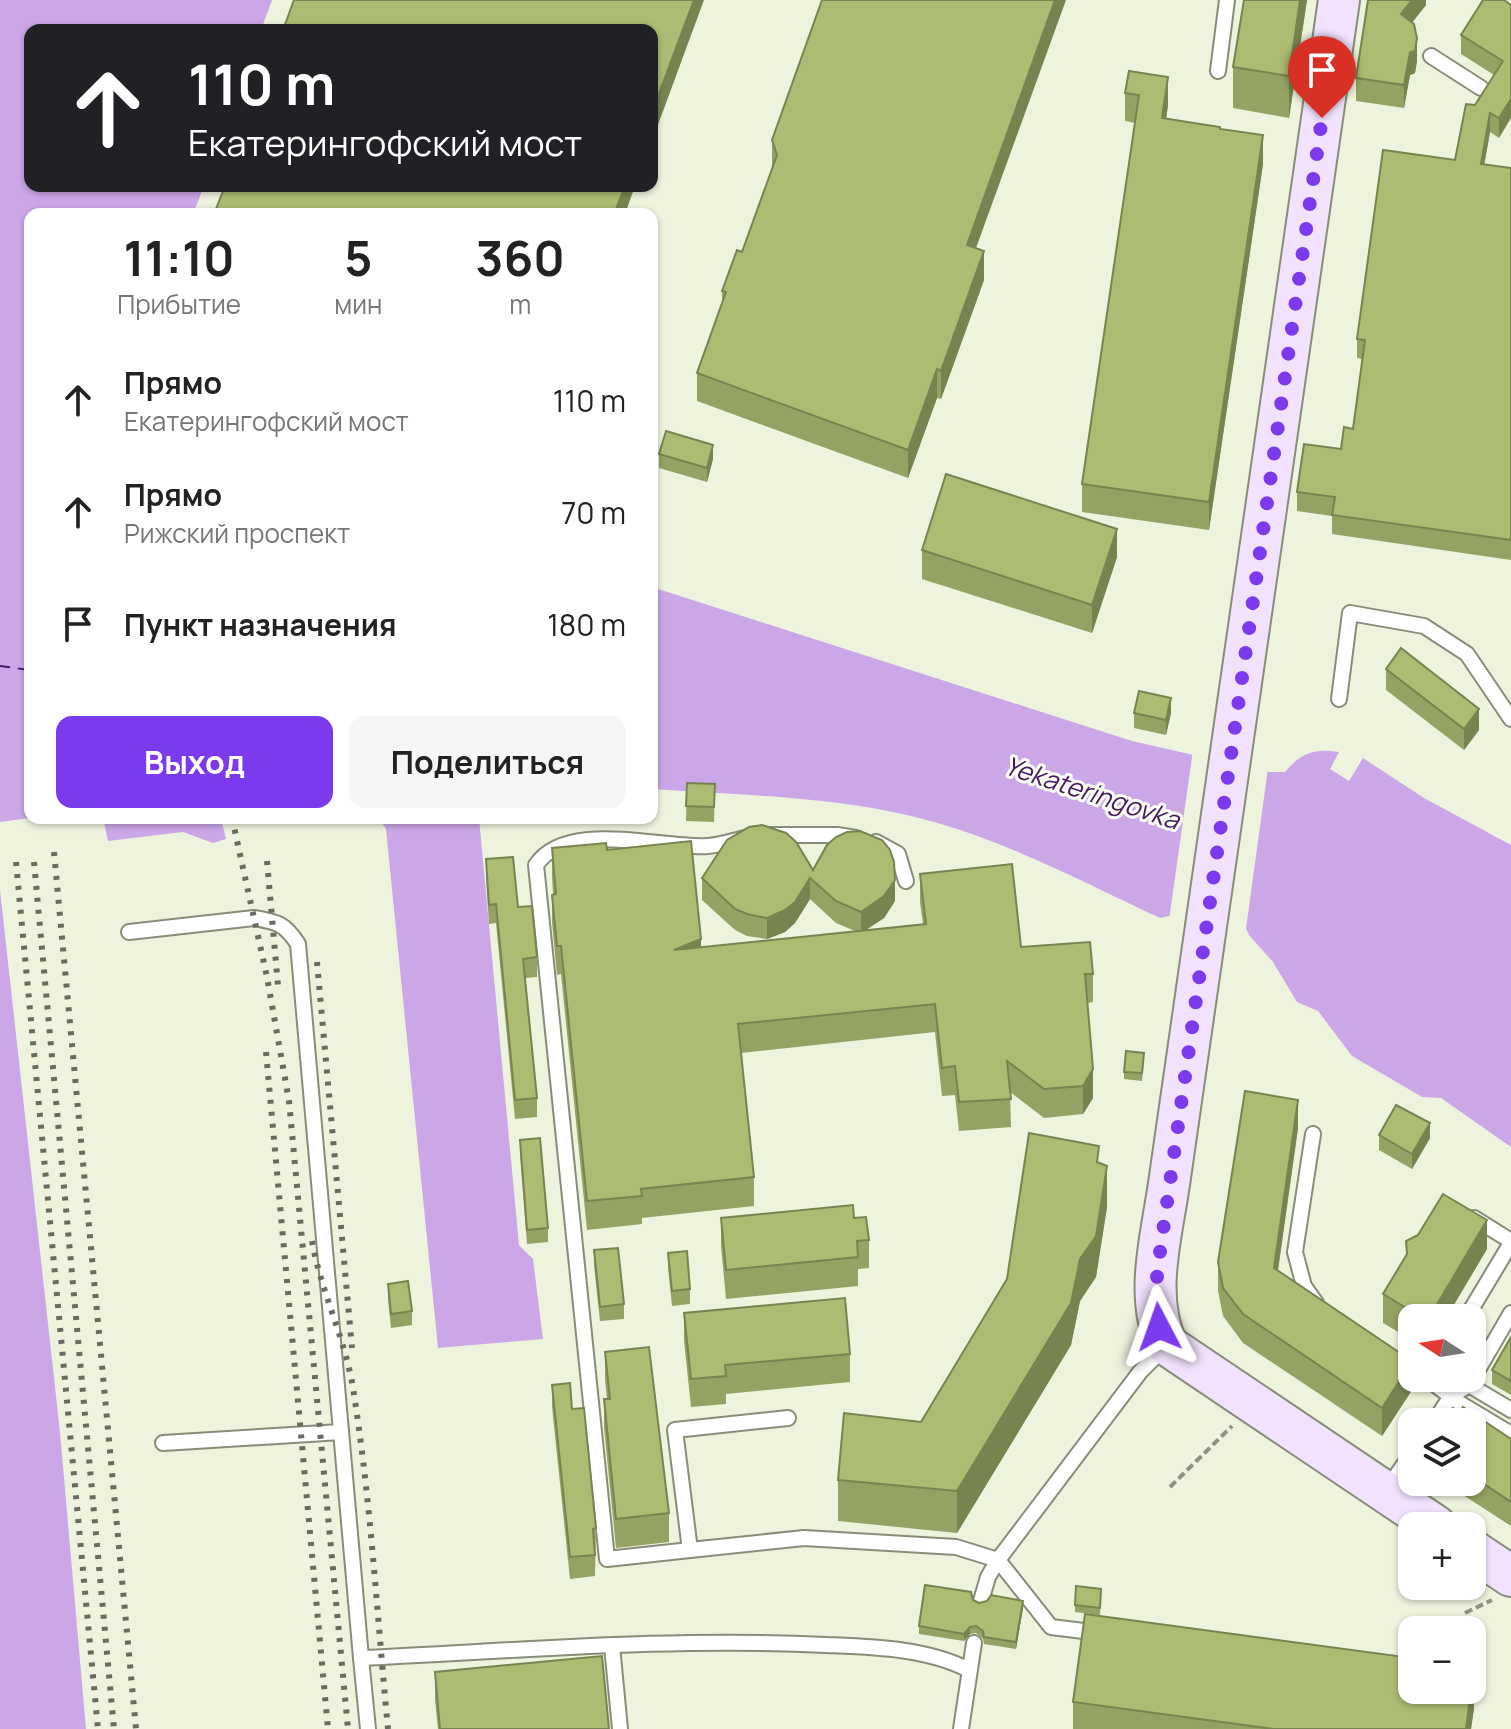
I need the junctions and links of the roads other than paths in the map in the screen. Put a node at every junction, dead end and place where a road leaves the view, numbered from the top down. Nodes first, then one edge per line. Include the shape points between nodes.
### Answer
1 (1227, 0) edge
2 (1339, 0) edge
3 (1431, 56) dead end
4 (1218, 71) dead end
5 (1481, 88) dead end
6 (1339, 699) dead end
7 (1511, 719) edge
8 (906, 881) dead end
9 (129, 932) dead end
10 (1313, 1134) dead end
11 (1467, 1214) edge
12 (1511, 1242) edge
13 (1474, 1304) edge
14 (1322, 1311) edge
15 (1511, 1313) edge
16 (1167, 1345) junction
17 (1486, 1356) edge
18 (1446, 1392) edge
19 (1458, 1392) edge
20 (1481, 1392) edge
21 (1451, 1396) junction
22 (1443, 1408) edge
23 (1511, 1410) edge
24 (788, 1418) dead end
25 (341, 1432) junction
26 (1511, 1434) edge
27 (163, 1443) dead end
28 (1398, 1474) edge
29 (1385, 1493) junction
30 (1414, 1512) edge
31 (690, 1550) junction
32 (998, 1560) junction
33 (1486, 1565) edge
34 (1505, 1586) edge
35 (981, 1601) edge
36 (1113, 1635) edge
37 (974, 1643) dead end
38 (612, 1646) junction
39 (361, 1658) junction
40 (969, 1670) junction
41 (368, 1729) edge
42 (620, 1729) edge
43 (961, 1729) edge

1 - 4 lane
2 - 16 street via 1156,1286 1159,1327
3 - 5 lane
6 - 7 lane via 1350,613 1424,626 1467,654
8 - 31 lane via 898,854 874,841 837,835 756,836 708,846 611,839 569,843 545,851 536,865 607,1559
9 - 25 lane via 254,918 288,928 298,944
10 - 14 lane via 1295,1252 1304,1286
11 - 12 lane
12 - 13 lane
15 - 17 lane
16 - 29 street
16 - 32 lane via 1140,1372
18 - 21 lane
19 - 21 lane
20 - 23 lane
21 - 22 lane
21 - 26 lane
24 - 31 lane via 675,1430
25 - 27 lane
25 - 39 lane
28 - 29 lane
29 - 30 street
31 - 32 lane via 804,1538 956,1547
32 - 35 lane
32 - 36 lane via 1051,1627
33 - 34 street
37 - 40 lane
38 - 39 lane
38 - 40 lane via 765,1642 860,1647 946,1658
38 - 42 lane
39 - 41 lane
40 - 43 lane

